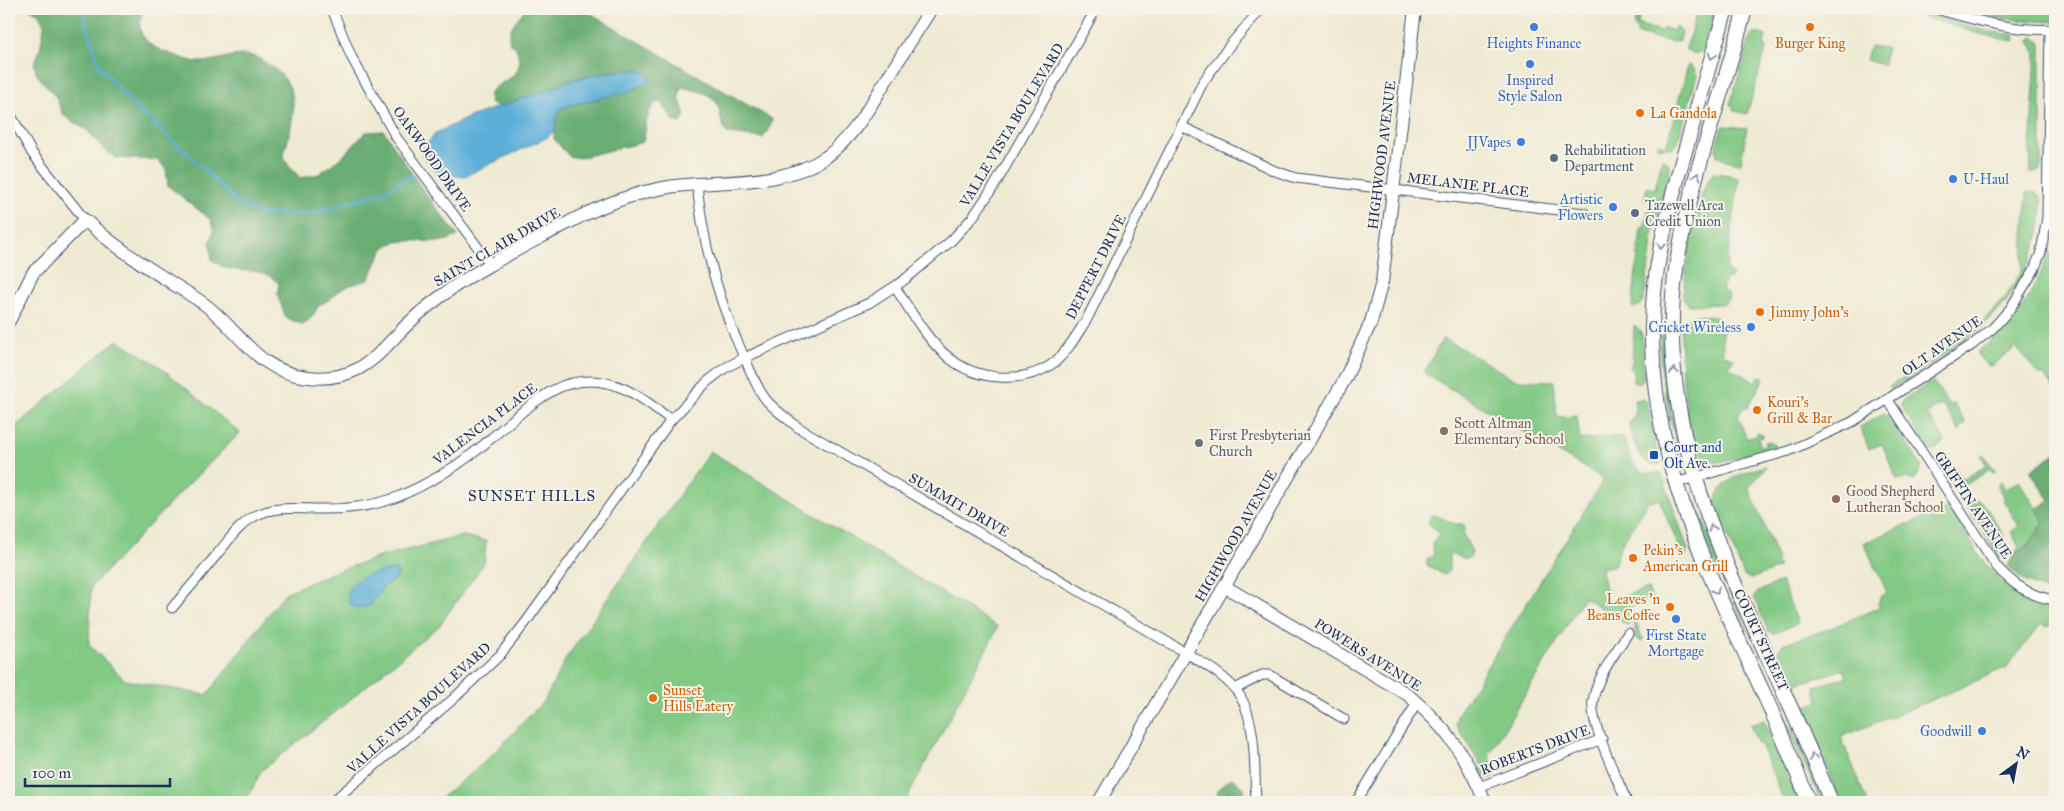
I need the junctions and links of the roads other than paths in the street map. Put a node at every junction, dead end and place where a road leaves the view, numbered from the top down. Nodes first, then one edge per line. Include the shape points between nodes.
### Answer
1 (332, 9) edge
2 (931, 9) edge
3 (1096, 9) edge
4 (1261, 9) edge
5 (1415, 9) edge
6 (1726, 9) edge
7 (1745, 9) edge
8 (1936, 9) edge
9 (2053, 30) edge
10 (9, 112) edge
11 (1182, 126) junction
12 (697, 184) junction
13 (1393, 191) junction
14 (1584, 213) dead end
15 (85, 220) junction
16 (491, 265) junction
17 (895, 287) junction
18 (10, 313) edge
19 (744, 358) junction
20 (1888, 400) junction
21 (671, 420) junction
22 (1695, 477) junction
23 (1675, 483) junction
24 (1224, 586) junction
25 (2055, 600) edge
26 (172, 608) dead end
27 (1628, 633) dead end
28 (1186, 653) junction
29 (1235, 689) junction
30 (1418, 702) junction
31 (1344, 719) dead end
32 (1602, 739) junction
33 (1479, 787) junction
34 (1103, 801) edge
35 (332, 802) edge
36 (1256, 802) edge
37 (1356, 802) edge
38 (1485, 802) edge
39 (1627, 802) edge
40 (1809, 802) edge
41 (1831, 802) edge

1 - 16 street, OAKWOOD DRIVE via 352,58 396,137
2 - 12 street, SAINT CLAIR DRIVE via 856,127 836,149 807,168 785,175
3 - 17 street, VALLE VISTA BOULEVARD via 984,201 951,241
4 - 11 street, DEPPERT DRIVE via 1215,64
5 - 13 street, HIGHWOOD AVENUE
6 -> 23 main road, COURT STREET via 1673,192 1655,283 1652,331 1654,383 1663,439
22 -> 7 main road, COURT STREET via 1683,435 1674,370 1675,276 1689,207
8 - 9 street via 2000,26
9 - 20 street, OLT AVENUE via 2047,216 2043,244 2034,270 2010,310 1985,335
10 - 15 street, SAINT CLAIR DRIVE via 32,153
11 - 13 street, MELANIE PLACE via 1286,175
11 - 17 street, DEPPERT DRIVE via 1086,319 1066,351 1047,367 1012,377 985,375 960,366 940,350
12 - 16 street, SAINT CLAIR DRIVE via 649,191 606,205
12 - 19 street, SUMMIT DRIVE via 711,270
13 - 14 street, MELANIE PLACE
13 - 24 street, HIGHWOOD AVENUE via 1382,282 1364,339
15 - 16 street, SAINT CLAIR DRIVE via 124,252 205,305 260,358 282,371 307,377 338,376 365,365 440,296
15 - 18 street via 32,273
17 - 19 street, VALLE VISTA BOULEVARD via 858,308
19 - 21 street, VALLE VISTA BOULEVARD via 707,382
19 - 28 street, SUMMIT DRIVE via 766,400 799,428
20 - 22 street, OLT AVENUE via 1852,422 1801,446
20 - 25 street, GRIFFIN AVENUE via 1997,567 2016,585 2036,596
21 - 26 street, VALENCIA PLACE via 638,395 611,383 586,380 563,386 539,400 450,470 401,495 379,503 347,508 283,508 254,516 234,534
21 - 35 street, VALLE VISTA BOULEVARD via 500,655
22 - 23 street, OLT AVENUE
41 -> 22 main road, COURT STREET via 1742,600
23 -> 40 main road, COURT STREET via 1708,572
24 - 28 street, HIGHWOOD AVENUE
24 - 30 street, POWERS AVENUE via 1390,682
27 - 32 street via 1596,688 1594,715
28 - 29 street, SUMMIT DRIVE
28 - 34 street, HIGHWOOD AVENUE
29 - 31 street via 1270,675
29 - 36 street, SUMMIT DRIVE via 1250,718
30 - 33 street, POWERS AVENUE via 1454,742
30 - 37 street
32 - 33 street, ROBERTS DRIVE
32 - 39 street
33 - 38 street, POWERS AVENUE

